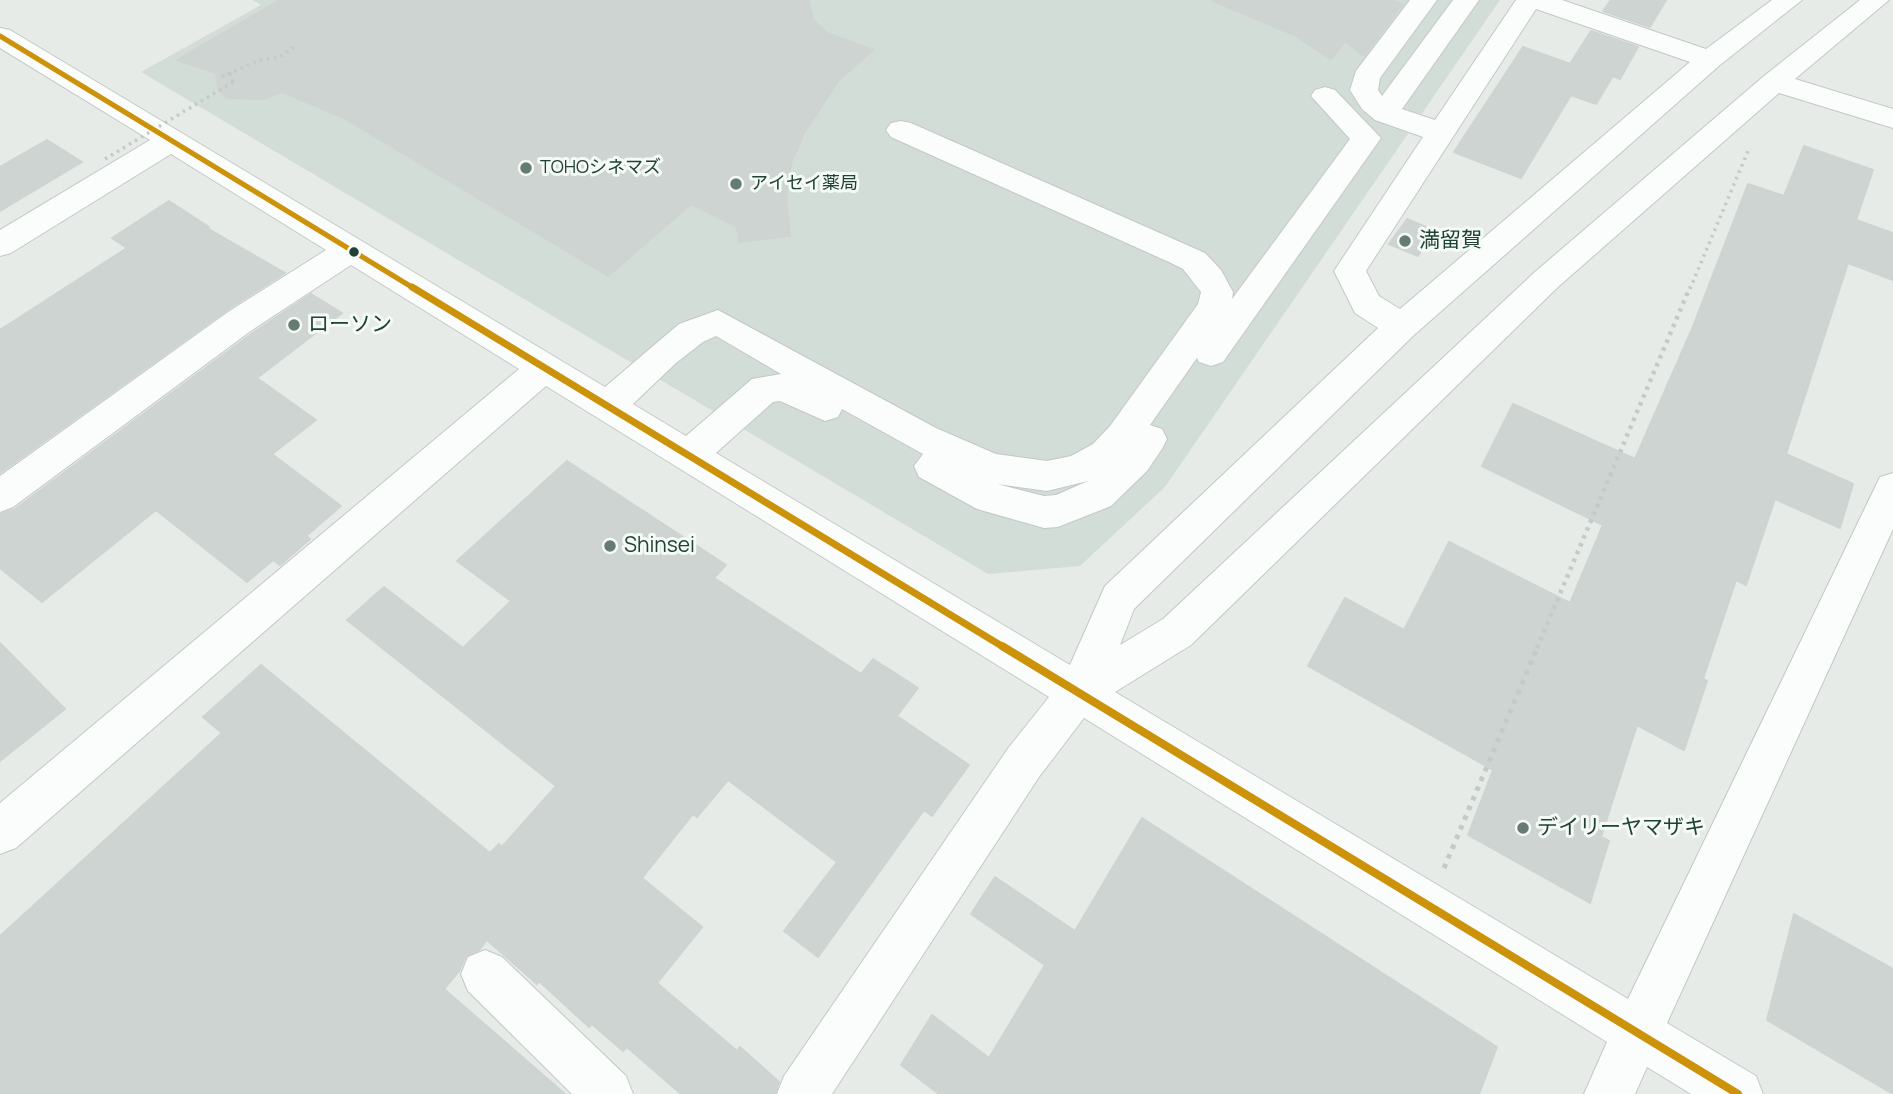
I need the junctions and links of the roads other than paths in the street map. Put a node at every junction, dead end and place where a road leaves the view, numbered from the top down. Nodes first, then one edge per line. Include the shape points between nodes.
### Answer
1 (1424, 0) edge
2 (1466, 0) edge
3 (1529, 0) edge
4 (1536, 0) edge
5 (1788, 0) edge
6 (1876, 0) edge
7 (0, 36) edge
8 (1710, 60) junction
9 (1442, 81) junction
10 (1774, 82) junction
11 (1325, 96) dead end
12 (1385, 113) junction
13 (1893, 119) edge
14 (901, 130) dead end
15 (1441, 133) junction
16 (172, 140) junction
17 (0, 245) edge
18 (351, 249) junction
19 (1401, 327) junction
20 (545, 367) junction
21 (609, 405) junction
22 (690, 454) junction
23 (1893, 488) edge
24 (0, 496) edge
25 (1080, 691) junction
26 (0, 832) edge
27 (485, 974) dead end
28 (1638, 1032) junction
29 (608, 1094) edge
30 (802, 1094) edge
31 (1609, 1094) edge
32 (1738, 1094) edge

1 - 12 street via 1366,77 1364,90
2 - 9 street
3 - 9 street
4 - 8 street
5 - 8 street
6 - 10 street
7 - 16 street
8 - 19 street
9 - 12 street
9 - 15 street
10 - 13 street
10 - 25 street via 1547,279 1177,632
11 - 22 street via 1366,138 1134,460 1098,495 1044,512 990,498 784,387 756,393
12 - 15 street
14 - 21 street via 1182,255 1210,278 1217,292 1214,307 1106,454 1079,470 1047,476 992,468 923,438 718,321 664,354
15 - 19 street via 1350,271 1367,304
16 - 17 street
16 - 18 street
18 - 20 street
18 - 24 street via 240,321
19 - 25 street via 1119,598
20 - 21 street
20 - 26 street
21 - 22 street
22 - 25 street
23 - 28 street
25 - 28 street
25 - 30 street via 1024,762
27 - 29 street
28 - 31 street
28 - 32 street

